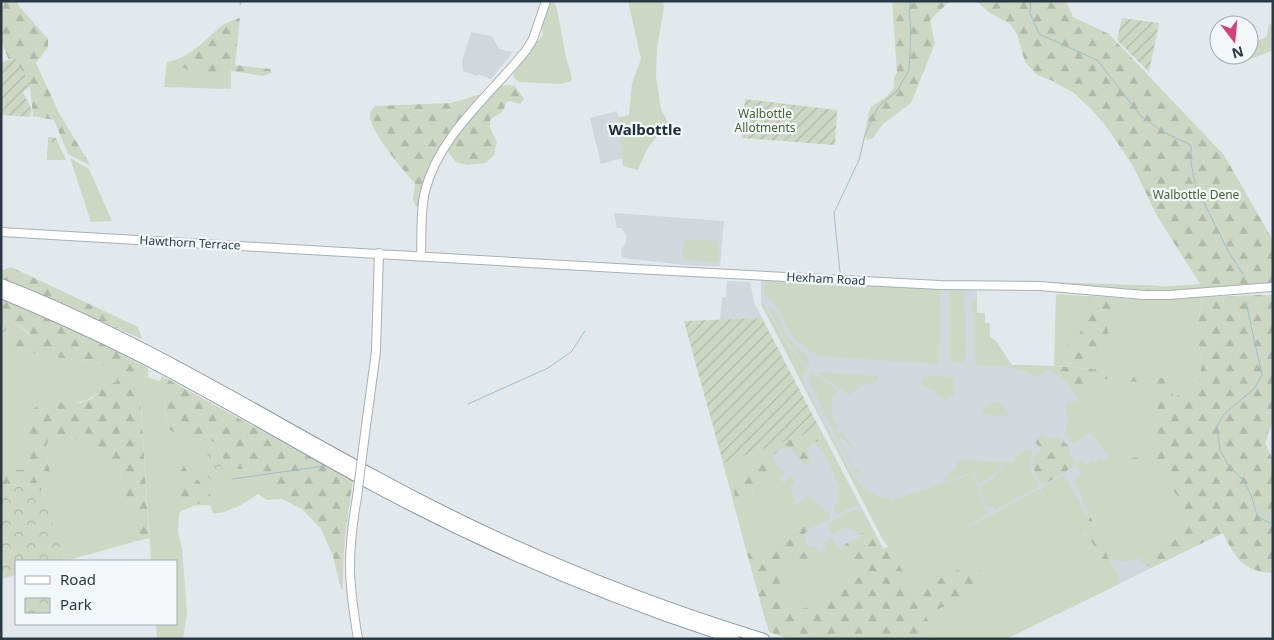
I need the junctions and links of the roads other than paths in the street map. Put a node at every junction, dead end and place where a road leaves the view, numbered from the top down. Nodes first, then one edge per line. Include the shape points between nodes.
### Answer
1 (546, 1) edge
2 (1, 232) edge
3 (379, 253) junction
4 (421, 256) junction
5 (1, 284) edge
6 (1273, 287) edge
7 (1, 293) edge
8 (358, 639) edge
9 (734, 639) edge
10 (764, 639) edge

1 - 4 main road via 527,49 464,120 439,157 425,193
2 - 3 main road, Hawthorn Terrace
3 - 4 main road, Hexham Road
3 - 8 main road, bridge via 376,351 350,566
4 - 6 main road, Hexham Road via 940,285 1040,286 1144,295
5 - 10 highway via 139,345 378,478 477,529 611,586
7 - 9 highway via 135,354 375,486 489,544 607,594

